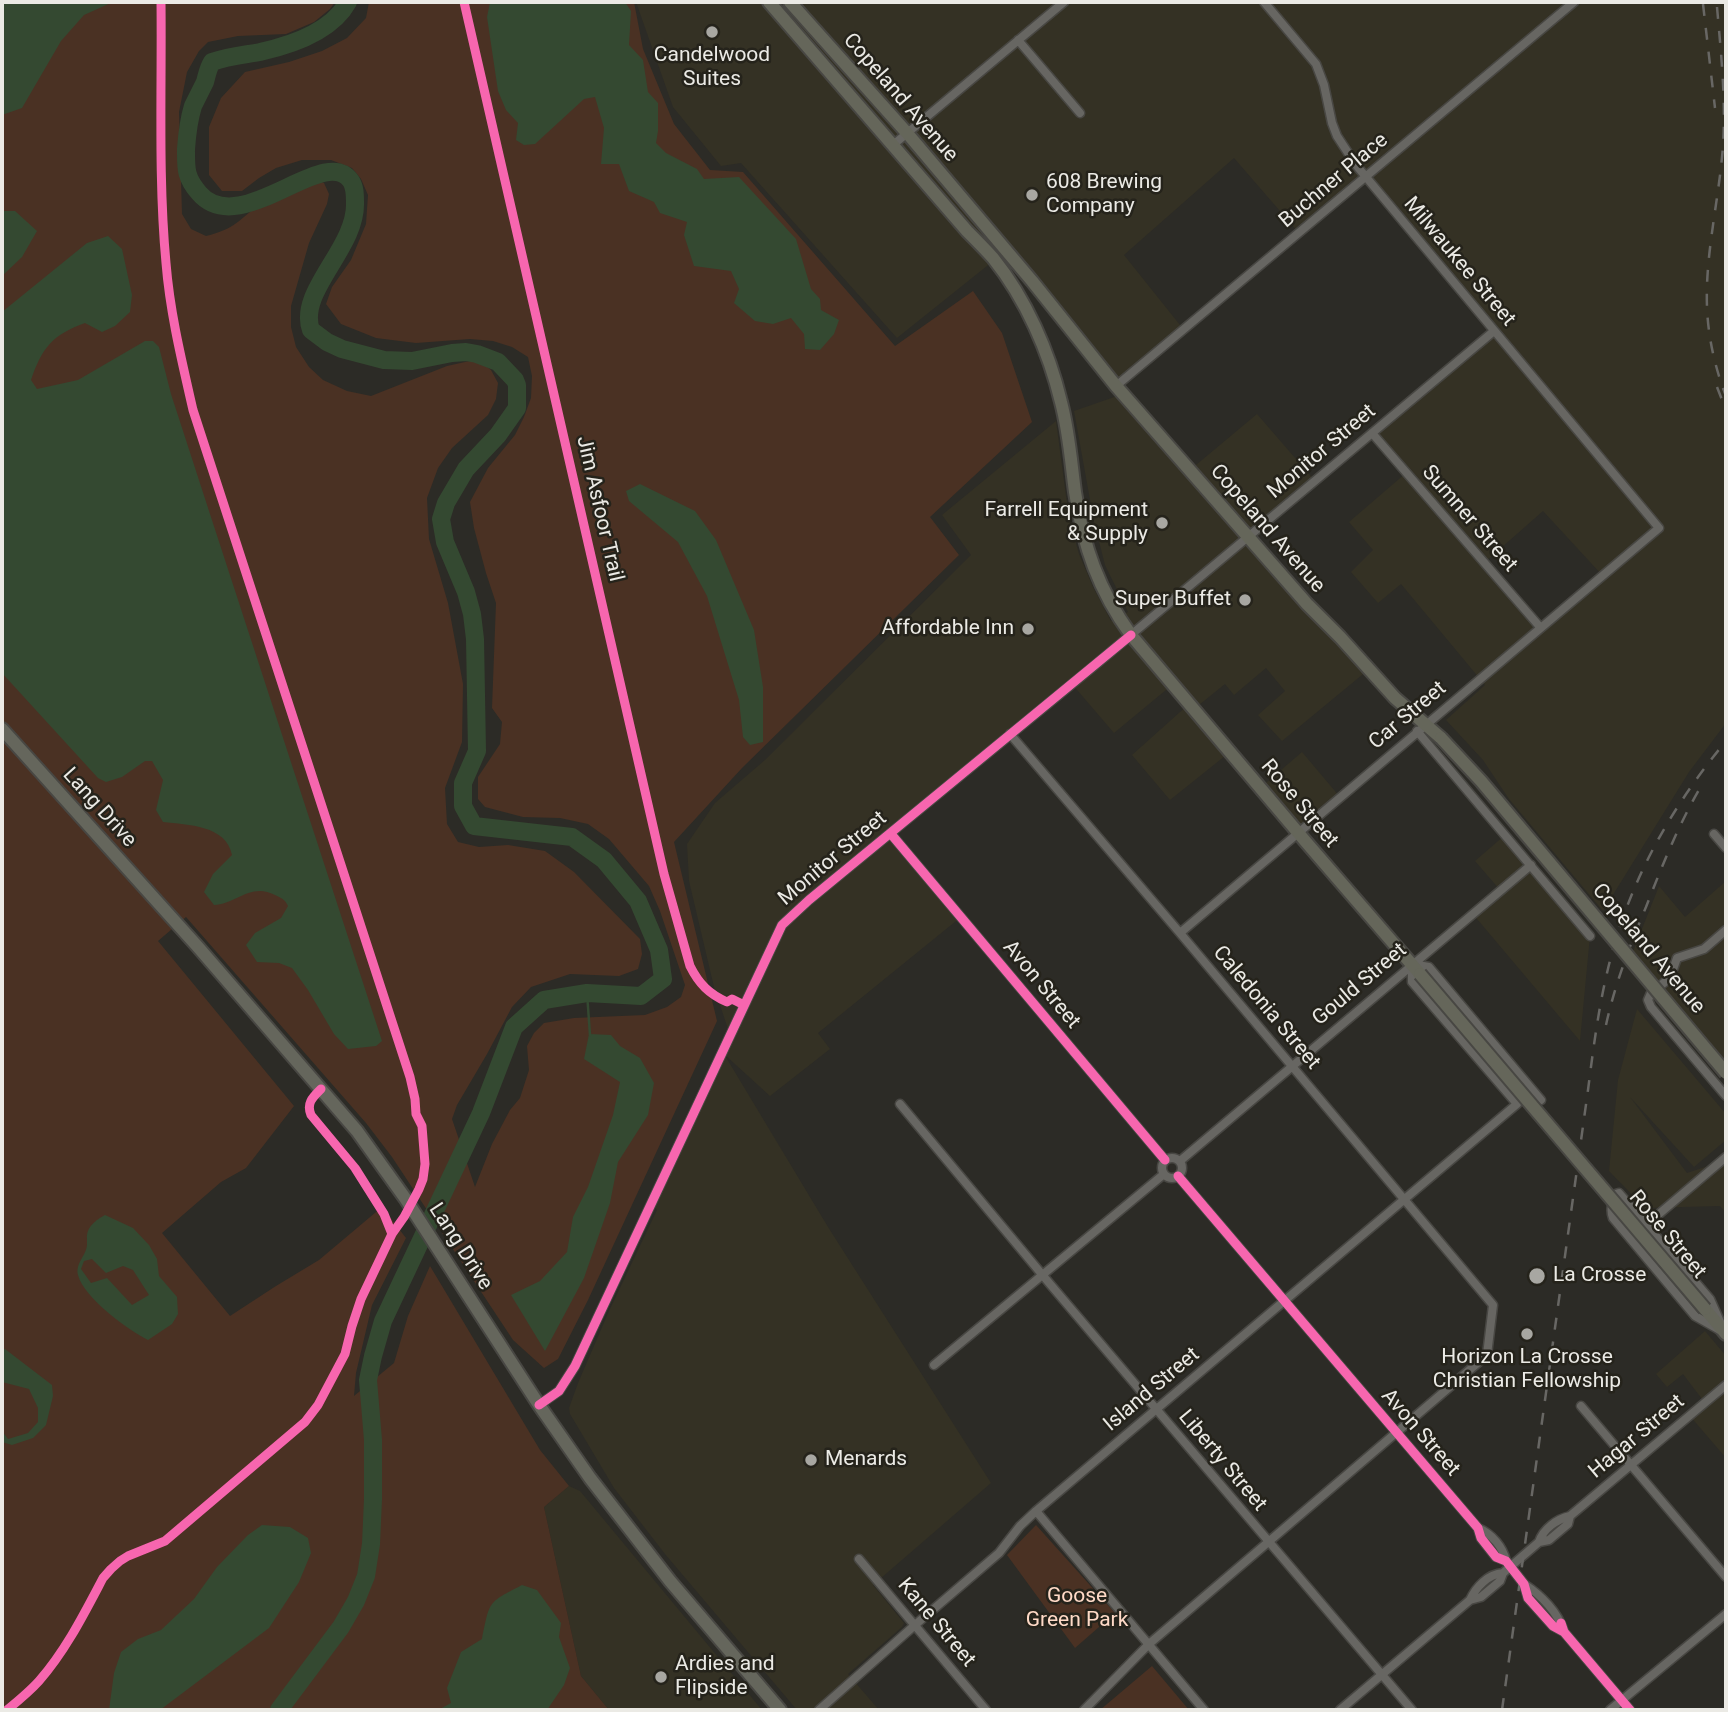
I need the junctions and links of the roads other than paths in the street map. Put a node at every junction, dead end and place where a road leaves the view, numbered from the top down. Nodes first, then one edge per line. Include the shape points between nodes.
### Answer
1 (769, 2) edge
2 (790, 2) edge
3 (1064, 2) edge
4 (1264, 2) edge
5 (1574, 2) edge
6 (1018, 40) junction
7 (1080, 113) dead end
8 (907, 133) junction
9 (893, 145) junction
10 (1366, 178) junction
11 (967, 231) joint
12 (1494, 331) junction
13 (1116, 386) junction
14 (1372, 433) junction
15 (1659, 528) joint
16 (1248, 537) junction
17 (1540, 627) junction
18 (1131, 635) junction
19 (1421, 727) junction
20 (2, 729) edge
21 (1010, 734) junction
22 (1298, 833) junction
23 (891, 834) junction
24 (1714, 834) dead end
25 (1726, 848) edge
26 (1531, 865) junction
27 (1726, 930) edge
28 (1180, 933) junction
29 (1590, 936) dead end
30 (1416, 969) junction
31 (1292, 1066) junction
32 (1726, 1073) edge
33 (1726, 1096) edge
34 (1541, 1100) dead end
35 (900, 1104) dead end
36 (1726, 1157) edge
37 (1165, 1160) junction
38 (1180, 1161) junction
39 (1164, 1174) junction
40 (1178, 1176) junction
41 (1405, 1199) junction
42 (1646, 1225) junction
43 (1042, 1275) junction
44 (1284, 1301) junction
45 (1726, 1334) edge
46 (933, 1365) dead end
47 (1726, 1385) edge
48 (539, 1405) junction
49 (1581, 1406) dead end
50 (1156, 1410) junction
51 (1397, 1433) junction
52 (1631, 1465) junction
53 (1036, 1511) junction
54 (1269, 1543) junction
55 (859, 1559) dead end
56 (1506, 1567) junction
57 (1726, 1577) edge
58 (1726, 1614) edge
59 (915, 1625) junction
60 (1149, 1644) junction
61 (1381, 1675) junction
62 (1622, 1700) junction
63 (780, 1710) edge
64 (819, 1710) edge
65 (986, 1710) edge
66 (1084, 1710) edge
67 (1204, 1710) edge
68 (1340, 1710) edge
69 (1412, 1710) edge
70 (1610, 1710) edge
71 (1630, 1710) edge

1 - 9 highway, Copeland Avenue
2 - 8 highway, Copeland Avenue
3 - 6 street
4 - 10 street, Milwaukee Street via 1316,64 1338,136
5 - 10 street, Buchner Place
6 - 7 street
6 - 8 street
8 - 9 street
8 - 13 highway, Copeland Avenue
9 - 11 highway, Copeland Avenue
10 - 12 street, Milwaukee Street
10 - 13 street, Buchner Place
11 - 18 highway, Rose Street via 1017,294 1048,360 1062,402 1090,559 1115,613
12 - 14 street, Monitor Street
12 - 15 street, Milwaukee Street
13 - 16 highway, Copeland Avenue
14 - 16 street, Monitor Street
14 - 17 street, Sumner Street
15 - 17 street, Car Street
16 - 18 street, Monitor Street
16 - 19 highway, Copeland Avenue
17 - 19 street, Car Street
18 - 21 street, Monitor Street
18 - 22 highway, Rose Street
19 - 22 street, Car Street
19 - 26 street
19 - 32 highway, Copeland Avenue, bridge via 1441,738 1480,782
20 - 48 main road, Lang Drive via 358,1131
21 - 23 street, Monitor Street
21 - 28 street, Caledonia Street
22 - 28 street, Car Street
22 - 30 highway, Rose Street
23 - 37 street, Avon Street
23 - 48 street, Monitor Street via 795,912 778,932 575,1366 559,1391
24 - 25 street
26 - 29 street
26 - 30 street, Gould Street
27 - 33 street via 1704,949 1677,958 1670,978 1651,993 1648,1003
28 - 31 street, Caledonia Street
30 - 31 street, Gould Street
30 - 34 street via 1429,967
30 - 41 street, Island Street via 1412,982 1517,1104
30 - 45 highway, Rose Street, bridge
31 - 38 street, Gould Street
31 - 41 street, Caledonia Street
35 - 43 street, Liberty Street
36 - 42 street
37 - 38 street via 1174,1157
37 - 39 street
38 - 40 street
39 - 40 street
39 - 43 street
40 - 44 street, Avon Street
41 - 44 street, Island Street
41 - 51 street, Caledonia Street via 1493,1305 1488,1355
42 - 45 street via 1710,1299
42 - 45 street via 1616,1194 1613,1218 1695,1316
43 - 46 street
43 - 50 street, Liberty Street
44 - 50 street, Island Street
44 - 51 street, Avon Street
47 - 52 street, Hagar Street
48 - 63 main road, Lang Drive via 670,1581
49 - 52 street
50 - 53 street, Island Street
50 - 54 street, Liberty Street
51 - 54 street
51 - 56 street, Avon Street via 1503,1551
52 - 56 street, Hagar Street
52 - 57 street
53 - 59 street, Island Street via 999,1553
53 - 60 street
54 - 60 street
54 - 61 street, Liberty Street
55 - 59 street, Kane Street
56 - 61 street, Hagar Street
56 - 62 street via 1536,1591
58 - 62 street
59 - 64 street, Island Street
59 - 65 street, Kane Street
60 - 66 street
60 - 67 street
61 - 68 street, Hagar Street
61 - 69 street, Liberty Street
62 - 70 street
62 - 71 street

